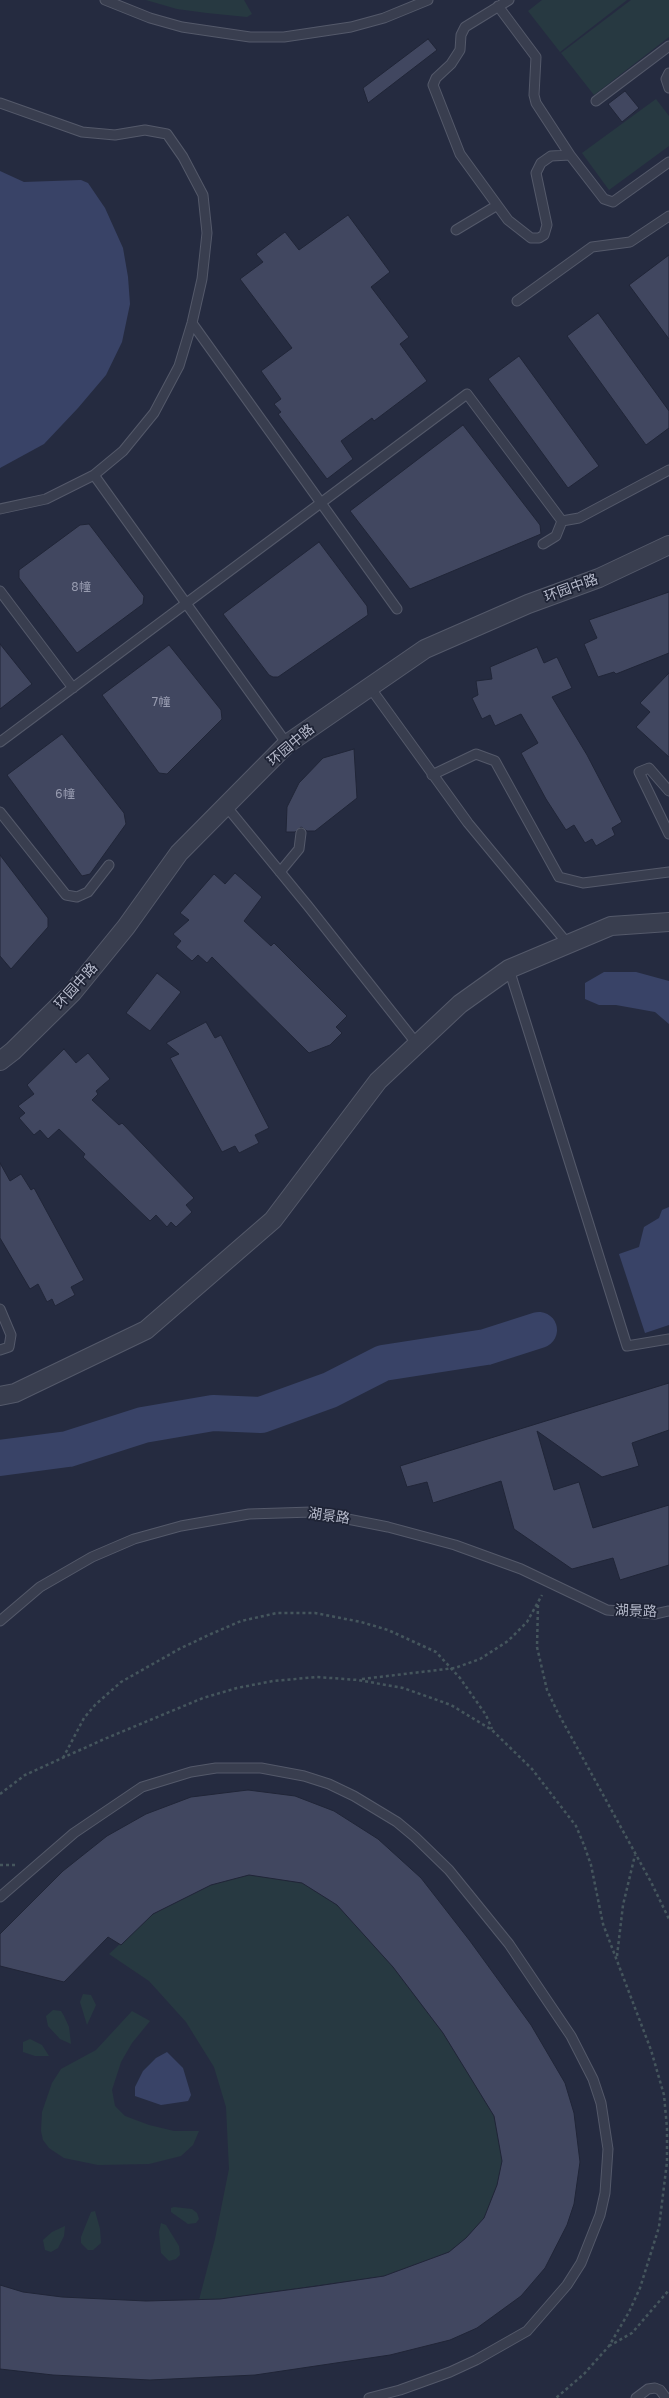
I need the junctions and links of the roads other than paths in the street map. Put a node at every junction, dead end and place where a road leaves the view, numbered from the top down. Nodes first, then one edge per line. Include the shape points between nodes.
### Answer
1 (104, 0) edge
2 (428, 0) edge
3 (502, 3) edge
4 (667, 51) edge
5 (669, 73) edge
6 (669, 88) edge
7 (596, 101) dead end
8 (0, 103) edge
9 (570, 155) junction
10 (669, 162) edge
11 (496, 206) junction
12 (669, 216) edge
13 (456, 230) dead end
14 (517, 301) dead end
15 (192, 323) junction
16 (669, 470) edge
17 (94, 475) junction
18 (321, 503) junction
19 (0, 509) edge
20 (562, 521) junction
21 (543, 544) dead end
22 (669, 545) edge
23 (0, 591) edge
24 (186, 604) junction
25 (397, 609) dead end
26 (369, 686) junction
27 (73, 688) junction
28 (0, 742) edge
29 (287, 744) junction
30 (432, 774) junction
31 (669, 791) edge
32 (226, 806) junction
33 (0, 812) edge
34 (301, 833) dead end
35 (669, 834) edge
36 (109, 865) dead end
37 (280, 872) junction
38 (669, 872) edge
39 (669, 922) edge
40 (568, 944) junction
41 (510, 969) junction
42 (417, 1044) junction
43 (0, 1061) edge
44 (0, 1308) edge
45 (669, 1339) edge
46 (0, 1350) edge
47 (0, 1396) edge
48 (669, 1612) edge
49 (0, 1621) edge
50 (0, 1897) edge
51 (369, 2398) edge
52 (636, 2398) edge
53 (666, 2398) edge

1 - 2 lane via 182,28 250,37 284,37 351,27 384,18
3 - 9 lane via 536,57 536,103
3 - 11 lane via 465,26 461,35 460,50 452,64 436,78 433,85 460,154
4 - 7 lane
5 - 6 lane via 666,83
8 - 15 lane via 82,132 115,134 145,130 167,134 204,195 207,233 202,279
9 - 10 lane via 604,199 613,202
9 - 11 lane via 551,156 537,167 537,179 547,225 544,235 535,239 527,236
11 - 13 lane
12 - 14 lane via 630,242 592,247
15 - 17 lane via 180,366 154,413 123,451
15 - 18 lane
16 - 20 lane via 579,518
17 - 19 lane via 46,499
17 - 24 lane
18 - 20 lane via 467,394
18 - 24 lane
18 - 25 lane
20 - 21 lane via 556,536
22 - 26 street, 环园中路 via 599,578 528,604 425,649
23 - 27 lane
24 - 27 lane
24 - 29 lane
26 - 29 street, 环园中路
26 - 30 lane
27 - 28 lane
29 - 32 street, 环园中路
30 - 38 lane via 476,754 495,762 559,878 583,883
30 - 40 lane via 468,823
31 - 35 lane via 649,768 639,772
32 - 37 lane
32 - 43 street, 环园中路 via 180,853 126,927 73,992
33 - 36 lane via 66,895 76,897 88,892
34 - 37 lane via 300,849
37 - 42 lane
39 - 40 street via 611,926
40 - 41 street
41 - 42 street via 460,1004
41 - 45 lane via 627,1346
42 - 47 street via 378,1081 273,1220 146,1330 14,1393
44 - 46 lane via 12,1335 9,1346
48 - 49 lane, 湖景路 via 655,1614 607,1610 521,1569 455,1545 352,1518 312,1512 249,1514 181,1526 127,1542 92,1557 40,1586
50 - 51 lane via 74,1832 142,1787 191,1772 216,1768 261,1768 304,1776 329,1784 377,1808 397,1822 449,1870 509,1944 571,2036 593,2079 601,2103 608,2149 605,2194 600,2215 583,2257 567,2285 527,2331 450,2372
52 - 53 lane via 648,2389 654,2388 660,2390

